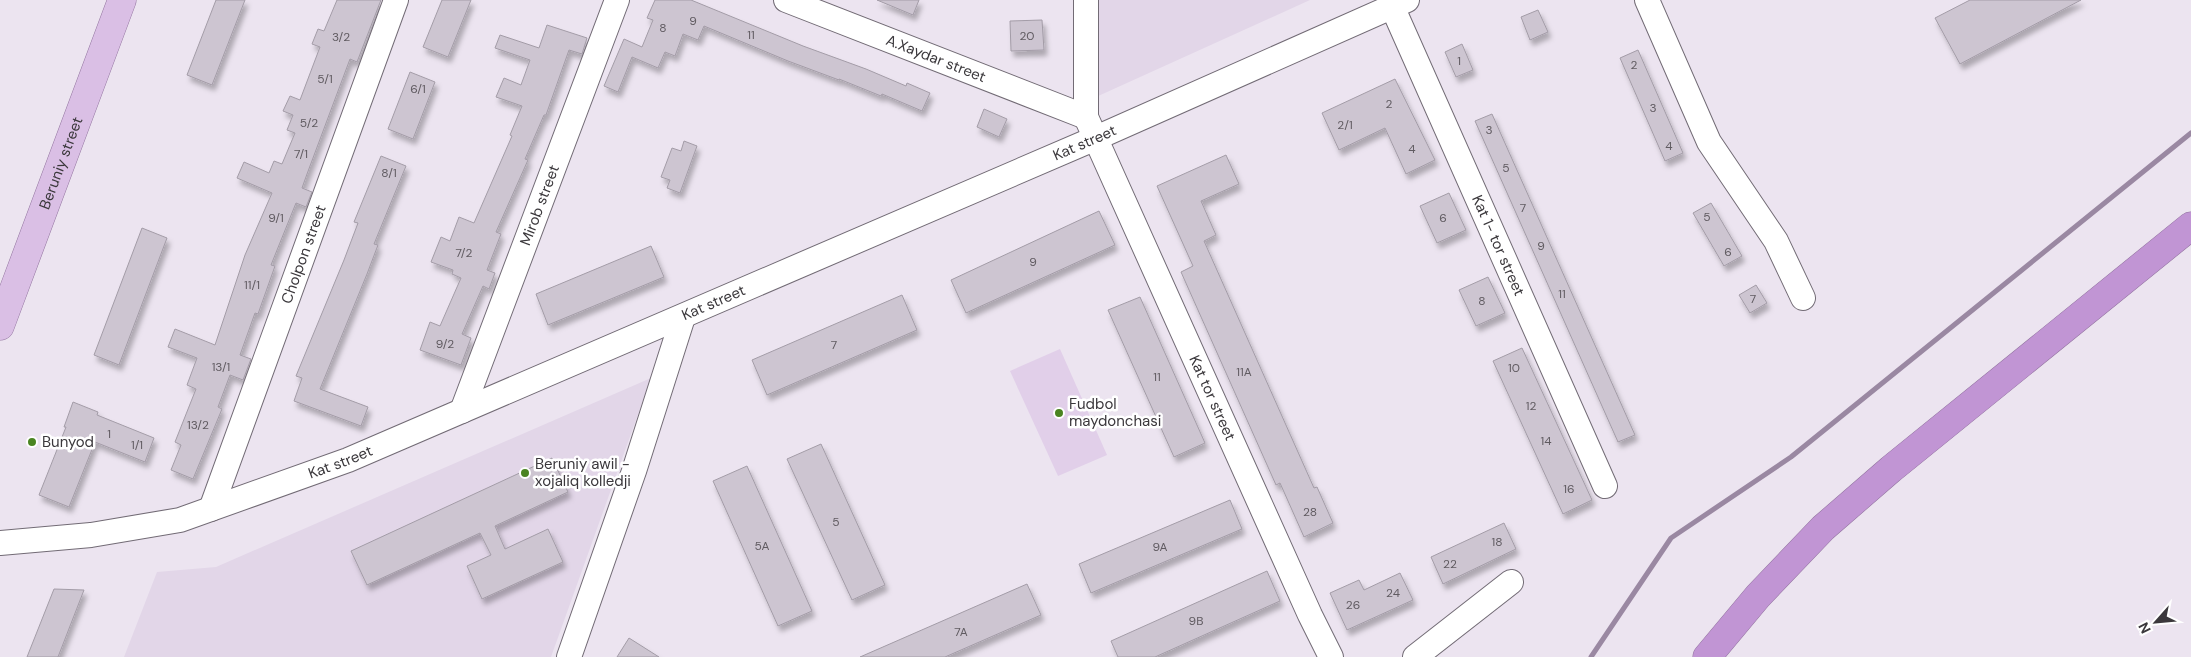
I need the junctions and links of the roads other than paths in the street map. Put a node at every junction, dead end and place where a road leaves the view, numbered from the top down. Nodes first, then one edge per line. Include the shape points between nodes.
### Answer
1 (122, 0) edge
2 (396, 0) edge
3 (617, 0) edge
4 (786, 0) edge
5 (1086, 0) edge
6 (1647, 0) edge
7 (1400, 3) edge
8 (1086, 117) junction
9 (1096, 138) junction
10 (2191, 226) edge
11 (1803, 298) dead end
12 (683, 316) junction
13 (0, 326) edge
14 (462, 411) junction
15 (1605, 486) dead end
16 (211, 509) junction
17 (0, 543) edge
18 (1511, 582) dead end
19 (569, 657) edge
20 (1332, 657) edge
21 (1415, 657) edge
22 (1707, 657) edge

1 - 13 main road, Beruniy street
2 - 16 street, Cholpon street
3 - 14 street, Mirob street
4 - 8 street, A.Xaydar street
5 - 8 street
6 - 11 street via 1709,142 1776,241
7 - 9 street, Kat street
7 - 15 street, Kat 1- tor street
8 - 9 street, Kat tor street
9 - 12 street, Kat street
9 - 20 street, Kat tor street
10 - 22 highway via 1823,528 1758,596
12 - 14 street, Kat street
12 - 19 street via 634,471
14 - 16 street, Kat street via 348,460
16 - 17 street, Kat street via 180,520 92,535
18 - 21 street

